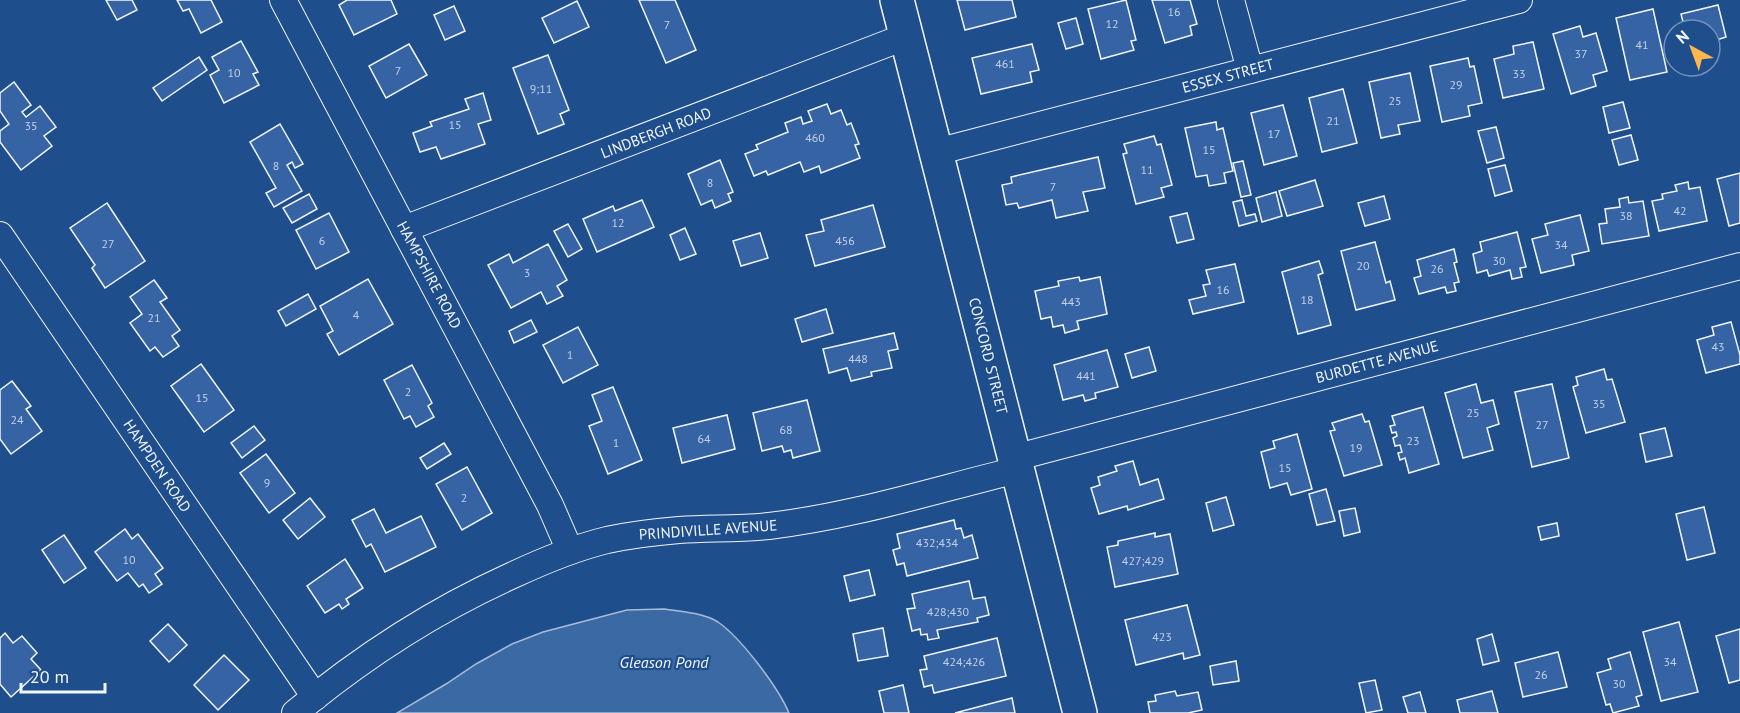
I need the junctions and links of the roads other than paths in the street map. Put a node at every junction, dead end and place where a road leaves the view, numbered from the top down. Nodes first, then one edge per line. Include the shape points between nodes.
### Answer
1 (283, 0) edge
2 (897, 0) edge
3 (1232, 0) edge
4 (1519, 0) edge
5 (907, 36) junction
6 (1250, 70) junction
7 (936, 152) junction
8 (404, 229) junction
9 (0, 235) edge
10 (1740, 266) edge
11 (1016, 464) junction
12 (570, 551) junction
13 (315, 696) junction
14 (295, 713) edge
15 (1080, 713) edge

1 - 8 street, HAMPSHIRE ROAD
2 - 5 main road, CONCORD STREET
3 - 6 street
4 - 6 street, ESSEX STREET
5 - 7 main road, CONCORD STREET
5 - 8 street, LINDBERGH ROAD
6 - 7 street, ESSEX STREET
7 - 11 main road, CONCORD STREET
8 - 12 street, HAMPSHIRE ROAD via 550,505
9 - 13 street, HAMPDEN ROAD
10 - 11 street, BURDETTE AVENUE
11 - 12 street, PRINDIVILLE AVENUE via 858,511 758,527 640,534
11 - 15 main road, CONCORD STREET
12 - 13 street, PRINDIVILLE AVENUE via 488,586 418,623
13 - 14 street, PRINDIVILLE AVENUE

